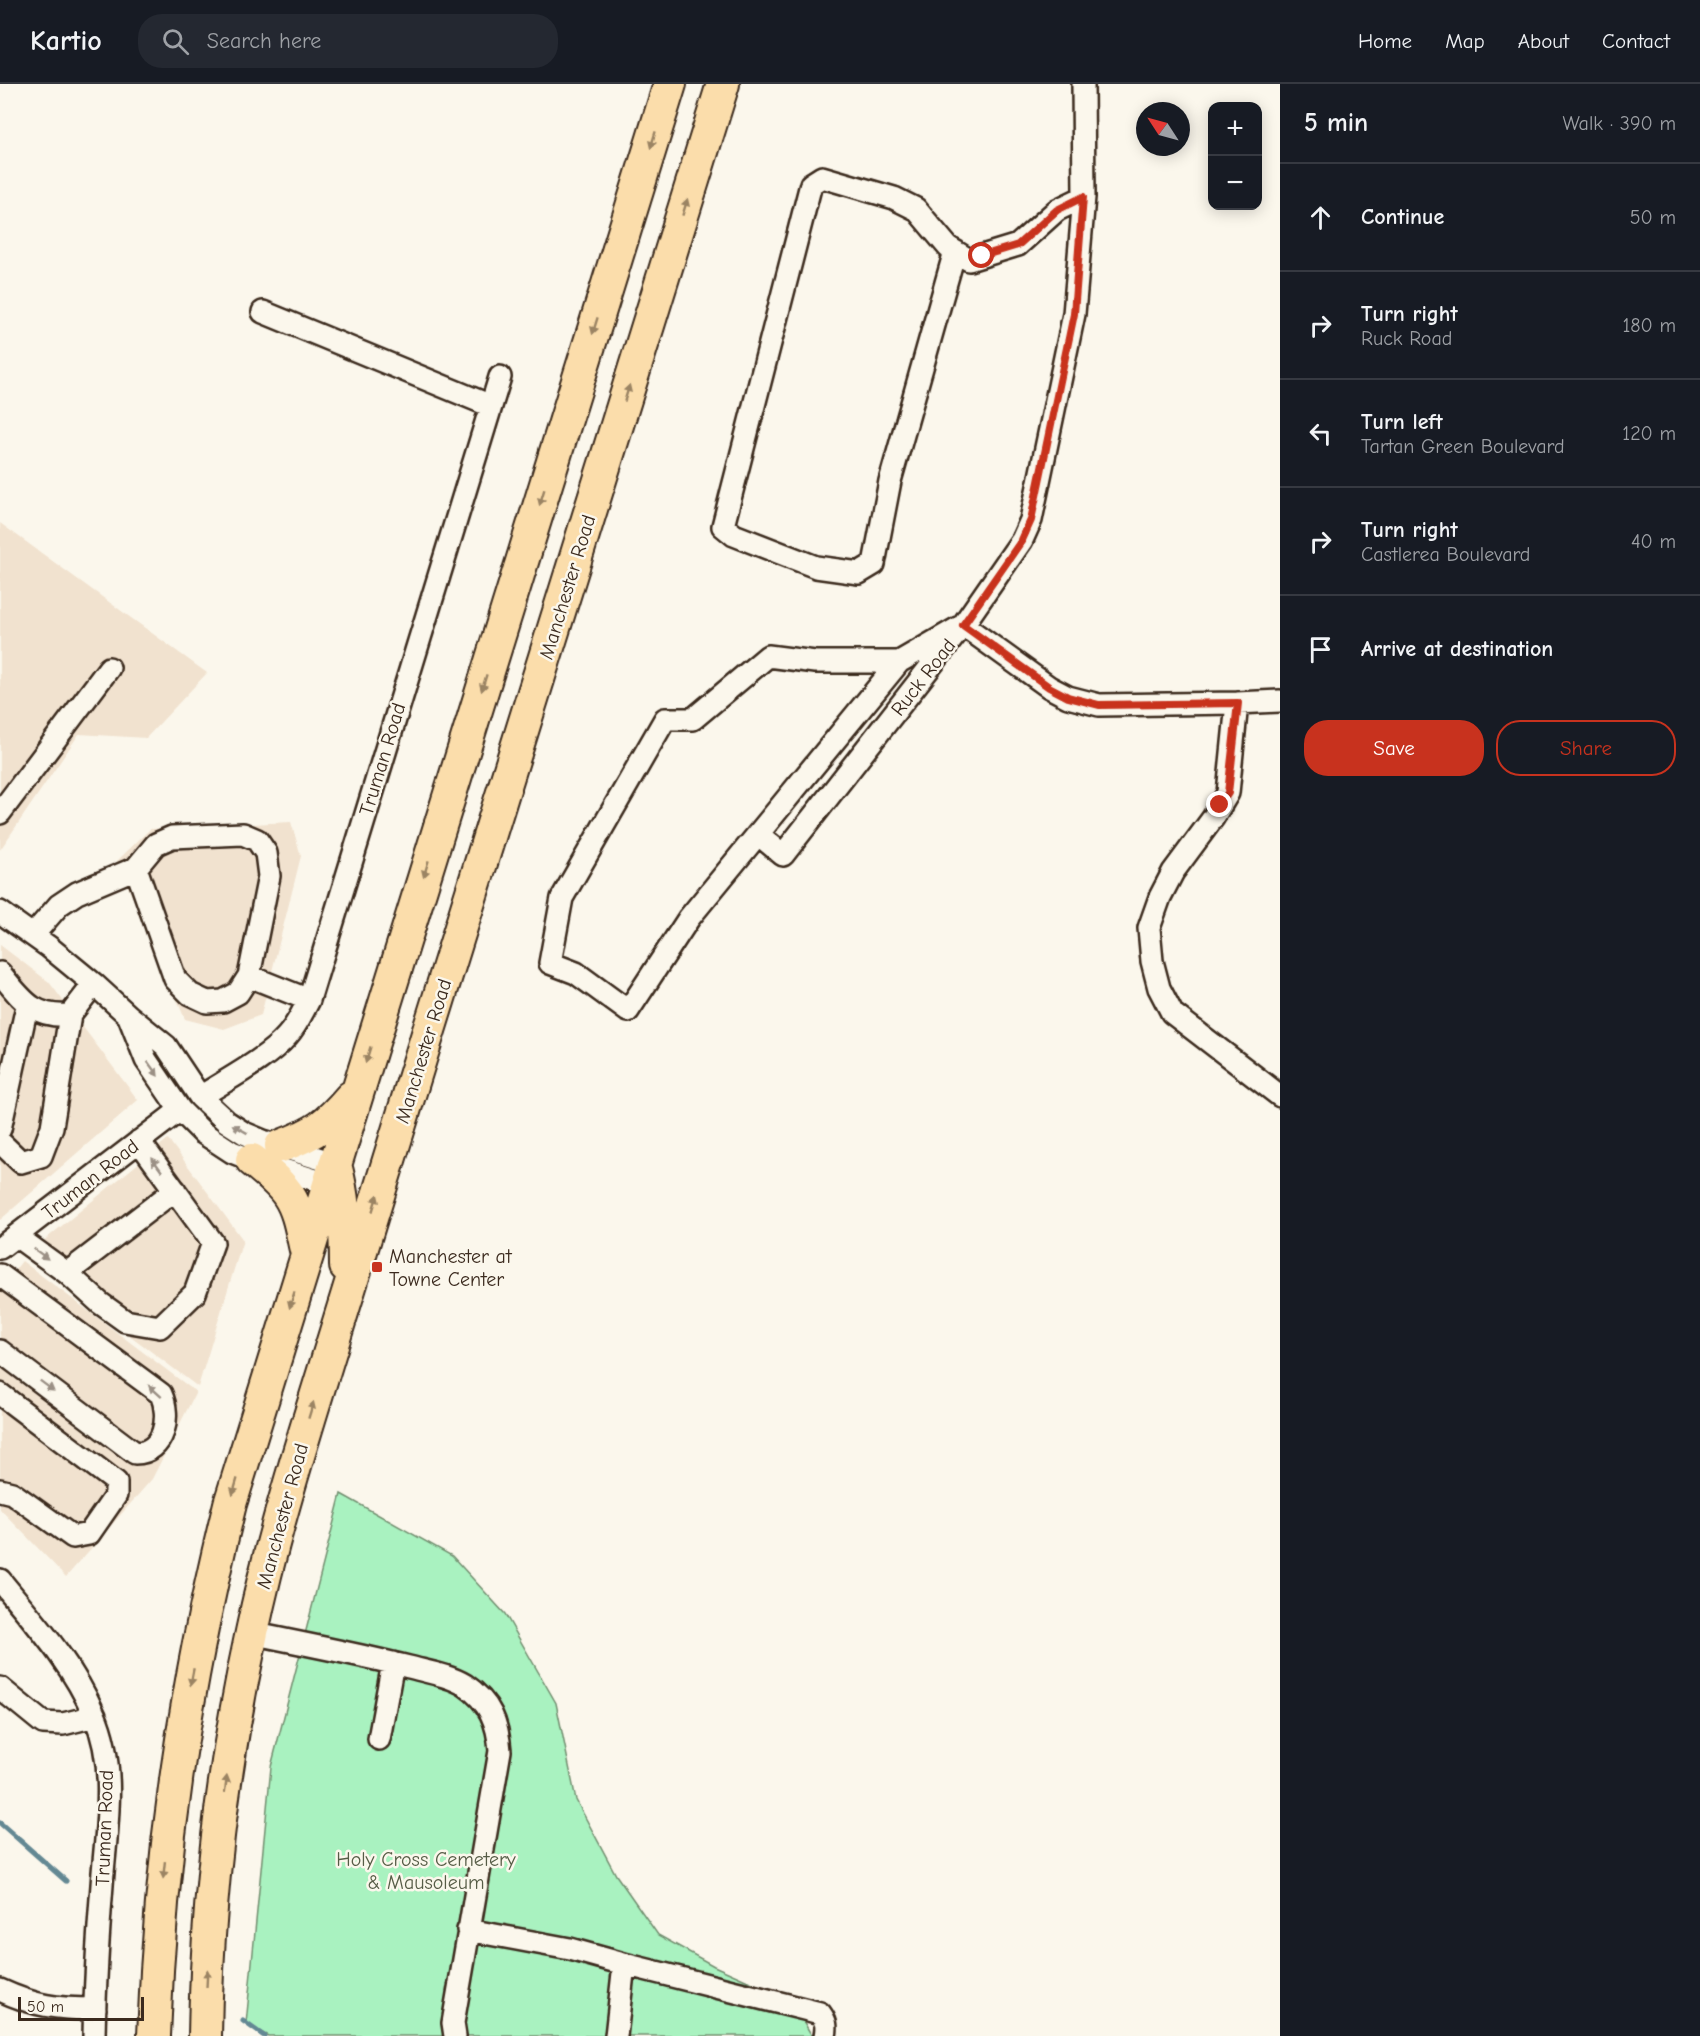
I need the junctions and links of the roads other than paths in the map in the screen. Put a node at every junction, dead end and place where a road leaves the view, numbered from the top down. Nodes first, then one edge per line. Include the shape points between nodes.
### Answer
1 (670, 84) edge
2 (723, 84) edge
3 (1083, 84) edge
4 (1083, 197) junction
5 (955, 251) junction
6 (263, 312) dead end
7 (500, 377) dead end
8 (491, 406) junction
9 (963, 625) junction
10 (899, 662) junction
11 (109, 668) dead end
12 (1280, 701) edge
13 (1238, 703) junction
14 (0, 813) edge
15 (758, 834) junction
16 (136, 868) junction
17 (0, 912) edge
18 (33, 935) junction
19 (0, 973) edge
20 (249, 976) junction
21 (94, 984) junction
22 (309, 1000) junction
23 (27, 1006) junction
24 (70, 1015) junction
25 (129, 1016) junction
26 (358, 1090) junction
27 (1280, 1096) edge
28 (200, 1097) junction
29 (180, 1110) junction
30 (0, 1129) edge
31 (139, 1141) junction
32 (0, 1142) edge
33 (281, 1146) junction
34 (391, 1154) junction
35 (252, 1160) junction
36 (334, 1177) junction
37 (175, 1190) junction
38 (8, 1242) edge
39 (307, 1254) junction
40 (67, 1273) junction
41 (0, 1275) edge
42 (346, 1297) junction
43 (0, 1351) edge
44 (0, 1394) edge
45 (0, 1490) edge
46 (0, 1580) edge
47 (251, 1633) junction
48 (393, 1663) junction
49 (0, 1688) edge
50 (95, 1716) junction
51 (379, 1739) dead end
52 (468, 1930) junction
53 (624, 1964) junction
54 (0, 1990) edge
55 (94, 2009) junction
56 (94, 2036) edge
57 (154, 2036) edge
58 (205, 2036) edge
59 (455, 2036) edge
60 (616, 2036) edge
61 (825, 2036) edge

1 -> 26 highway
34 -> 2 highway, Manchester Road
3 - 4 street, Ruck Road
4 - 5 street via 1057,210 1018,245 969,260
4 - 9 street, Ruck Road via 1074,314 1031,520 1022,540
5 - 5 street via 916,209 894,198 822,177 811,184 723,526 734,535 816,567 859,573 874,564 890,481
6 - 8 street
7 - 8 street, Truman Road
8 - 22 street, Truman Road
9 - 10 street
9 - 13 street via 1068,697 1099,705
9 - 15 street, Ruck Road via 783,855
10 - 15 street
10 - 15 street via 815,662 768,656 693,719 665,719 562,898 550,963 576,973 628,1011 689,918
11 - 14 street
12 - 13 street
13 - 27 street via 1228,793 1160,897 1149,928 1152,960 1159,988 1172,1013
16 - 18 street via 77,893 59,905
16 - 20 street via 175,979 190,994 207,1002 223,1001 238,993
16 - 20 street via 156,844 172,837 243,834 257,840 266,853 269,876
17 - 18 street
18 - 21 street
19 - 23 street
20 - 22 street
21 - 24 street
21 - 25 street
22 - 28 street, Truman Road via 286,1037
23 - 24 street via 54,1016
23 - 30 street
24 - 32 street via 52,1127 41,1156 21,1162
25 - 28 street via 166,1046
25 -> 29 street via 146,1060
26 - 33 highway via 321,1128
26 - 36 highway
33 -> 28 street via 244,1132
29 - 31 street, Truman Road
29 - 35 street via 215,1142
37 -> 31 street
31 - 38 street, Truman Road
33 - 36 street
34 - 36 highway via 359,1179
42 -> 34 highway, Manchester Road
35 - 36 street
35 - 39 highway via 289,1196 299,1218
36 - 39 highway
36 - 42 highway via 346,1240
37 - 40 street
37 - 40 street via 213,1243 195,1293 160,1327 125,1321
38 -> 40 street
39 -> 57 highway via 234,1492 205,1607 168,1838
43 -> 41 street via 135,1453 146,1453 156,1446 163,1431 166,1406 160,1394
47 -> 42 highway, Manchester Road via 285,1499
44 - 45 street via 116,1482 116,1495 89,1534 73,1537 12,1493
46 - 50 street, Truman Road via 65,1660
47 - 48 street
58 -> 47 highway, Manchester Road via 211,1906 221,1814
48 - 51 street
48 - 52 street via 450,1677 467,1687 494,1716 499,1730 500,1751
49 - 50 street via 43,1724 63,1724
50 - 55 street, Truman Road via 110,1788
52 - 53 street via 570,1949
52 - 59 street via 453,2024
53 - 60 street
53 - 61 street via 820,2013 825,2019
54 - 55 street via 38,2005
55 - 56 street, Truman Road

